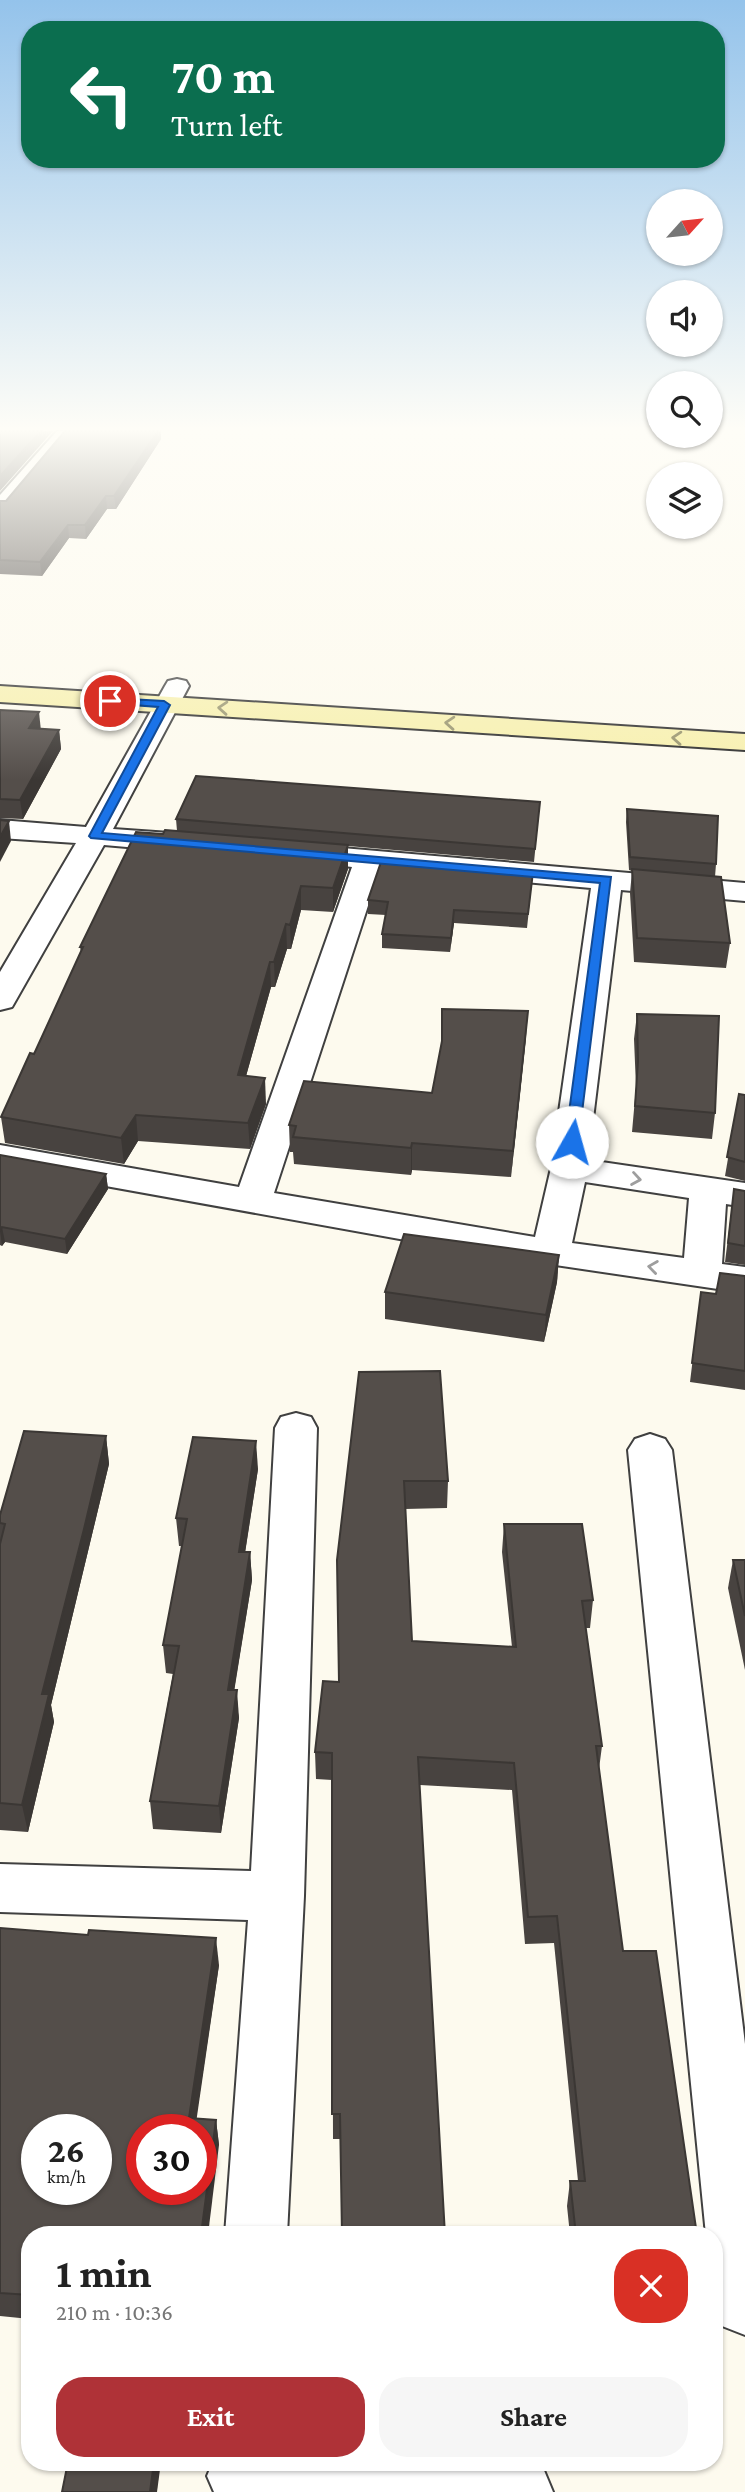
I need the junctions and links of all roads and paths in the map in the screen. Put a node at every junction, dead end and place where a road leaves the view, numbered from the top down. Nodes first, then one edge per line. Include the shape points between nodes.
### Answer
1 (0, 674) edge
2 (0, 694) edge
3 (171, 695) junction
4 (413, 696) dead end
5 (634, 710) dead end
6 (745, 720) edge
7 (745, 742) edge
8 (0, 829) edge
9 (95, 836) junction
10 (204, 845) edge
11 (273, 851) edge
12 (369, 859) junction
13 (607, 880) junction
14 (745, 891) edge
15 (0, 1000) edge
16 (0, 1156) edge
17 (569, 1168) junction
18 (708, 1190) junction
19 (745, 1195) edge
20 (253, 1201) junction
21 (551, 1252) junction
22 (702, 1273) junction
23 (745, 1280) edge
24 (296, 1428) dead end
25 (650, 1450) dead end
26 (0, 1888) edge
27 (277, 1896) junction
28 (257, 2226) edge
29 (745, 2303) edge
30 (241, 2477) edge
31 (519, 2492) edge

1 - 3 street
2 - 3 street
3 - 4 street
7 -> 3 street
3 - 9 street
5 - 6 street
8 - 9 street
9 - 10 street
9 - 15 street
11 - 12 street
12 - 13 street
12 - 20 street
13 - 14 street
13 - 17 street
16 - 20 street
17 -> 18 street
17 - 21 street
18 - 19 street
18 - 22 street
20 - 21 street
22 -> 21 street
22 - 23 street
24 - 27 street
25 - 29 street
26 - 27 street
27 - 28 street
30 - 31 street

